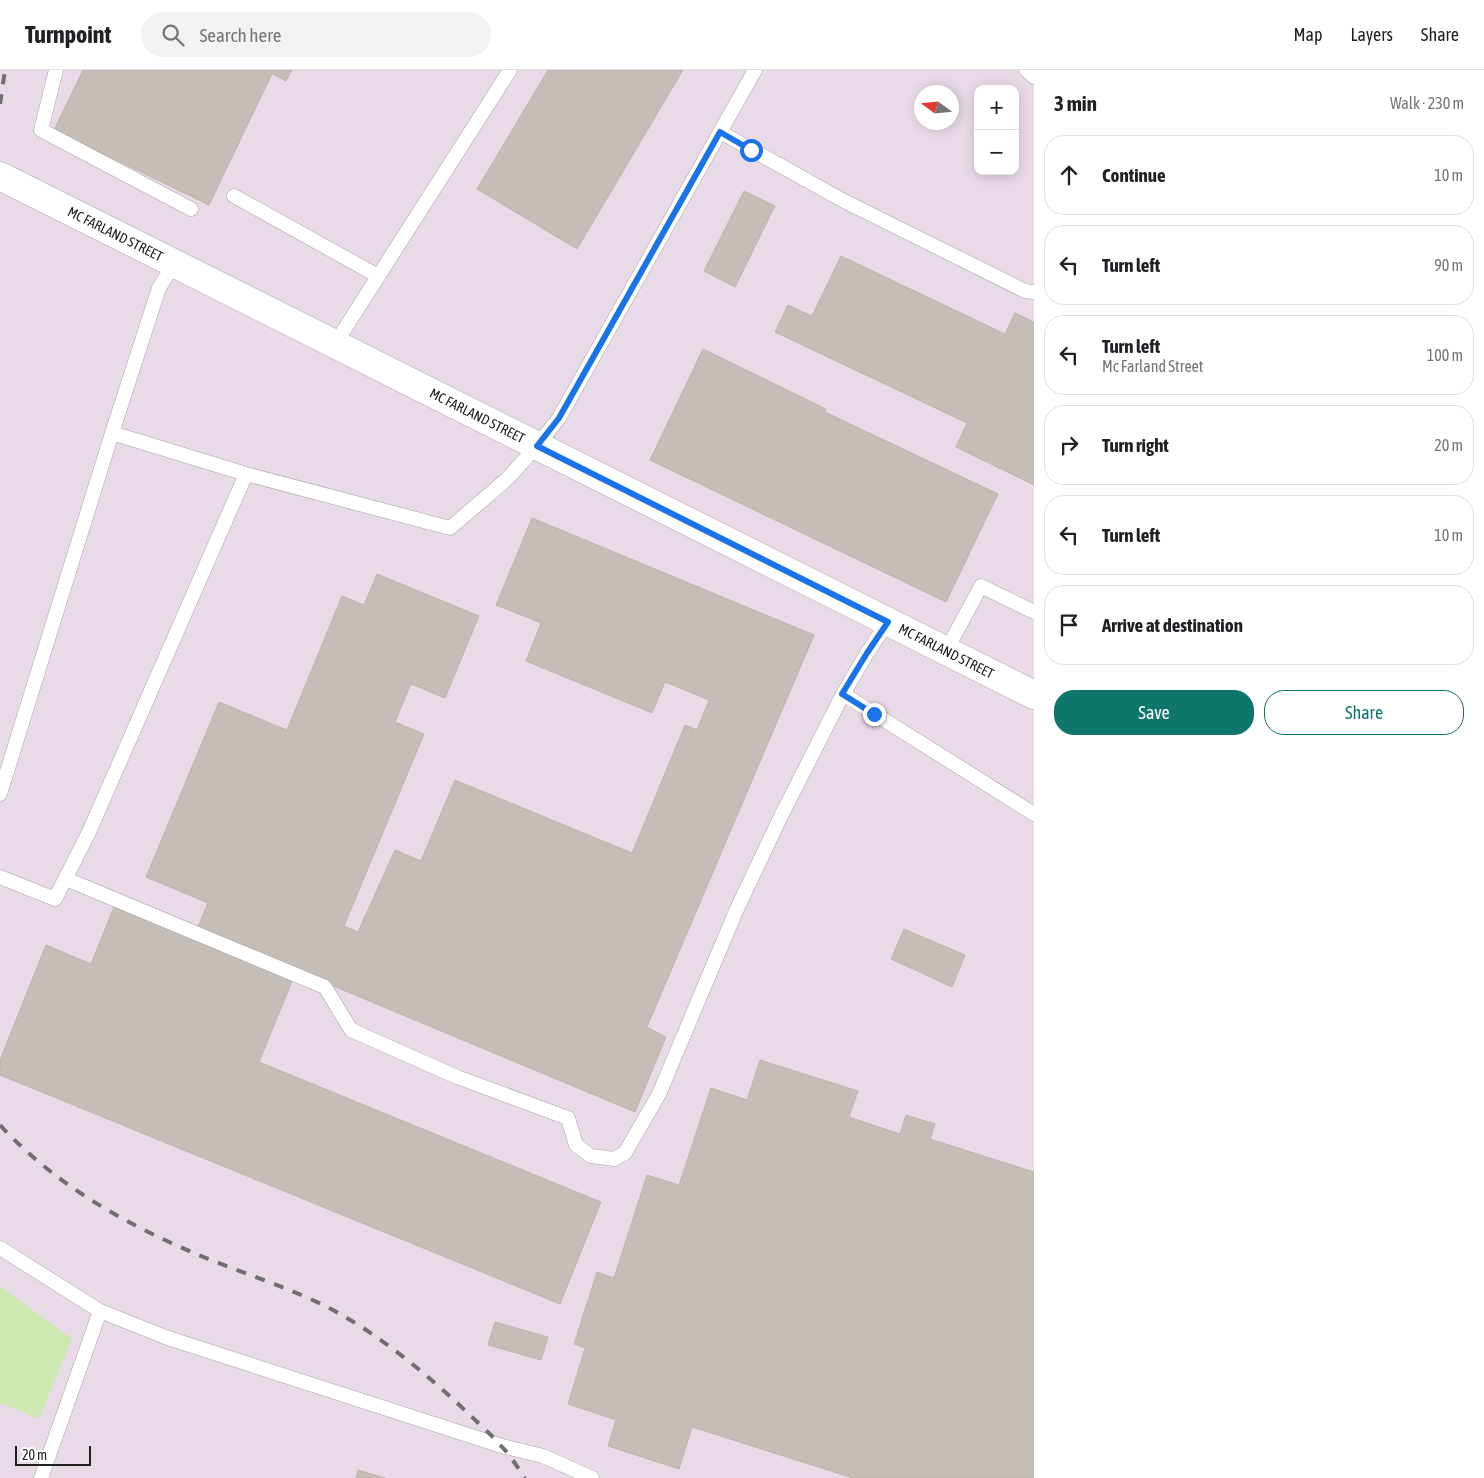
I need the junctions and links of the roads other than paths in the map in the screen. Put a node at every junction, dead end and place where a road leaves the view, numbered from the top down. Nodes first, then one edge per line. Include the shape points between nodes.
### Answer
1 (56, 70) edge
2 (510, 70) edge
3 (755, 70) edge
4 (1026, 70) edge
5 (1034, 77) edge
6 (720, 132) junction
7 (0, 176) edge
8 (234, 196) dead end
9 (191, 209) dead end
10 (174, 264) junction
11 (378, 276) junction
12 (1034, 292) edge
13 (335, 344) junction
14 (112, 433) junction
15 (537, 446) junction
16 (246, 474) junction
17 (1034, 612) edge
18 (888, 622) junction
19 (946, 651) junction
20 (842, 694) junction
21 (1034, 695) edge
22 (0, 794) edge
23 (1034, 814) edge
24 (0, 876) edge
25 (66, 879) junction
26 (0, 1248) edge
27 (100, 1311) junction
28 (41, 1478) edge
29 (592, 1478) edge

1 - 9 lane via 41,130
2 - 11 lane
3 - 6 lane
4 - 5 lane
6 - 12 lane via 844,201 1025,291
6 - 15 lane via 559,418
7 - 10 street, MC FARLAND STREET
8 - 11 lane
10 - 13 street, MC FARLAND STREET
10 - 14 lane via 159,288
11 - 13 lane
13 - 15 street, MC FARLAND STREET
14 - 16 lane
14 - 22 lane
15 - 16 lane via 507,479 450,528
15 - 18 street, MC FARLAND STREET
16 - 25 lane
17 - 19 lane via 981,586
18 - 19 street, MC FARLAND STREET
18 - 20 lane
19 - 21 street, MC FARLAND STREET
20 - 23 lane
20 - 25 lane via 736,911 659,1094 625,1153 614,1159 592,1156 576,1145 568,1118 456,1077 350,1030 325,987
24 - 25 lane via 55,899
26 - 27 lane
27 - 28 lane
27 - 29 lane via 168,1338 502,1446 543,1456

